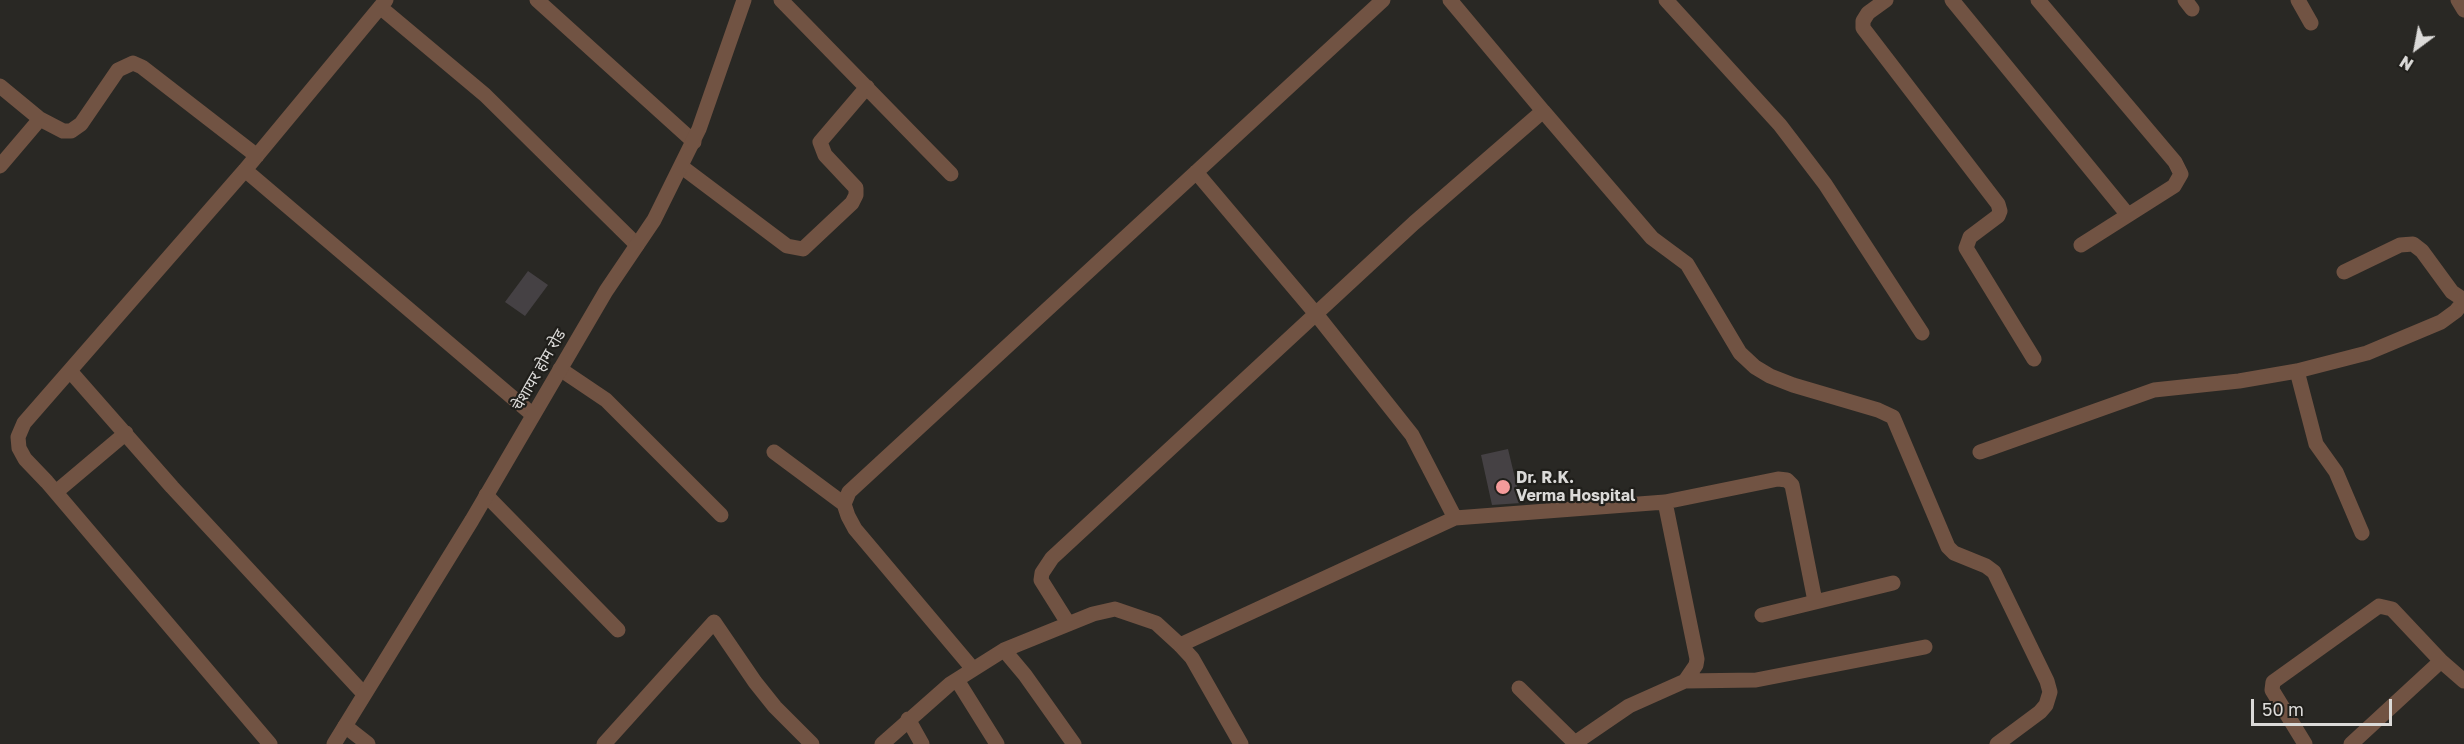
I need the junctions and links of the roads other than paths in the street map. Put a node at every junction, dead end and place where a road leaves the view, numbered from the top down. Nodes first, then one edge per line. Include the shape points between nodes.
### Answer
1 (537, 0) edge
2 (744, 0) edge
3 (781, 0) edge
4 (1383, 0) edge
5 (1450, 0) edge
6 (1886, 0) edge
7 (1952, 0) edge
8 (2038, 0) edge
9 (2298, 0) edge
10 (2458, 0) edge
11 (1670, 1) edge
12 (384, 4) edge
13 (2464, 10) edge
14 (2311, 23) dead end
15 (0, 86) edge
16 (867, 87) junction
17 (1543, 111) junction
18 (40, 119) junction
19 (694, 142) junction
20 (257, 156) junction
21 (0, 166) edge
22 (682, 167) junction
23 (246, 170) junction
24 (1196, 172) junction
25 (951, 174) dead end
26 (2128, 216) junction
27 (637, 245) junction
28 (2081, 245) dead end
29 (2344, 272) dead end
30 (2464, 301) edge
31 (1316, 314) junction
32 (1922, 333) dead end
33 (2034, 359) dead end
34 (560, 369) junction
35 (70, 371) junction
36 (2297, 371) junction
37 (533, 415) junction
38 (126, 433) junction
39 (774, 452) dead end
40 (1980, 453) dead end
41 (56, 492) junction
42 (486, 495) junction
43 (1665, 502) junction
44 (844, 504) junction
45 (721, 515) dead end
46 (1455, 518) junction
47 (2362, 533) dead end
48 (1893, 582) dead end
49 (1815, 601) junction
50 (1762, 615) dead end
51 (1068, 623) junction
52 (618, 630) dead end
53 (1180, 645) junction
54 (1925, 647) dead end
55 (1004, 650) junction
56 (2441, 661) junction
57 (973, 669) junction
58 (957, 680) junction
59 (1685, 681) junction
60 (2464, 681) edge
61 (1519, 688) dead end
62 (364, 694) junction
63 (908, 719) junction
64 (345, 726) junction
65 (1575, 743) edge
66 (270, 744) edge
67 (334, 744) edge
68 (368, 744) edge
69 (604, 744) edge
70 (812, 744) edge
71 (882, 744) edge
72 (922, 744) edge
73 (997, 744) edge
74 (1074, 744) edge
75 (1241, 744) edge
76 (1997, 744) edge
77 (2305, 744) edge
78 (2351, 744) edge

1 - 19 street
2 - 19 street, चेशायर होम रोड
3 - 16 street
4 - 24 street
5 - 17 street
6 - 33 street via 1868,13 1863,28 1998,204 2001,212 1970,237 1966,248
7 - 26 street
8 - 26 street via 2180,169 2181,178 2174,186
9 - 14 street
10 - 13 street
11 - 32 street via 1780,125 1825,184
12 - 20 street
12 - 27 street via 485,95
15 - 18 street
16 - 22 street via 820,142 825,155 856,188 856,195 803,249 788,246
16 - 25 street
17 - 31 street
17 - 76 street via 1656,243 1687,264 1740,353 1755,367 1793,385 1878,410 1898,423 1948,547 1994,572 2047,681 2050,692 2046,705
18 - 20 street via 63,131 76,128 118,70 133,63
18 - 21 street
19 - 22 street, चेशायर होम रोड
20 - 23 street
22 - 27 street, चेशायर होम रोड
23 - 35 street
23 - 37 street
24 - 31 street
24 - 44 street via 863,477
26 - 28 street
27 - 34 street, चेशायर होम रोड
29 - 30 street via 2400,245 2413,244
30 - 36 street via 2441,322 2390,345
31 - 46 street via 1412,435
31 - 51 street via 1046,566 1041,580
34 - 37 street, चेशायर होम रोड
34 - 45 street via 606,400
35 - 38 street
35 - 41 street via 24,423 18,437 25,459
36 - 40 street via 2154,390
36 - 47 street via 2316,444 2336,472
37 - 42 street, चेशायर होम रोड
38 - 41 street
38 - 62 street
39 - 44 street
41 - 66 street
42 - 52 street
42 - 62 street, चेशायर होम रोड
43 - 46 street
43 - 49 street via 1778,479 1790,482
43 - 59 street via 1697,658
44 - 57 street via 855,529
46 - 53 street
48 - 49 street
49 - 50 street
51 - 53 street via 1115,609 1156,623
51 - 55 street
53 - 75 street via 1192,658
54 - 59 street via 1756,680
55 - 57 street
55 - 74 street
56 - 60 street
56 - 77 street via 2392,609 2384,606 2370,610 2273,682 2274,694
56 - 78 street
57 - 58 street
58 - 63 street
58 - 73 street
59 - 65 street via 1629,706
61 - 65 street
62 - 64 street, चेशायर होम रोड
63 - 71 street
63 - 72 street
64 - 67 street, चेशायर होम रोड
64 - 68 street
69 - 70 street via 714,622 754,682

